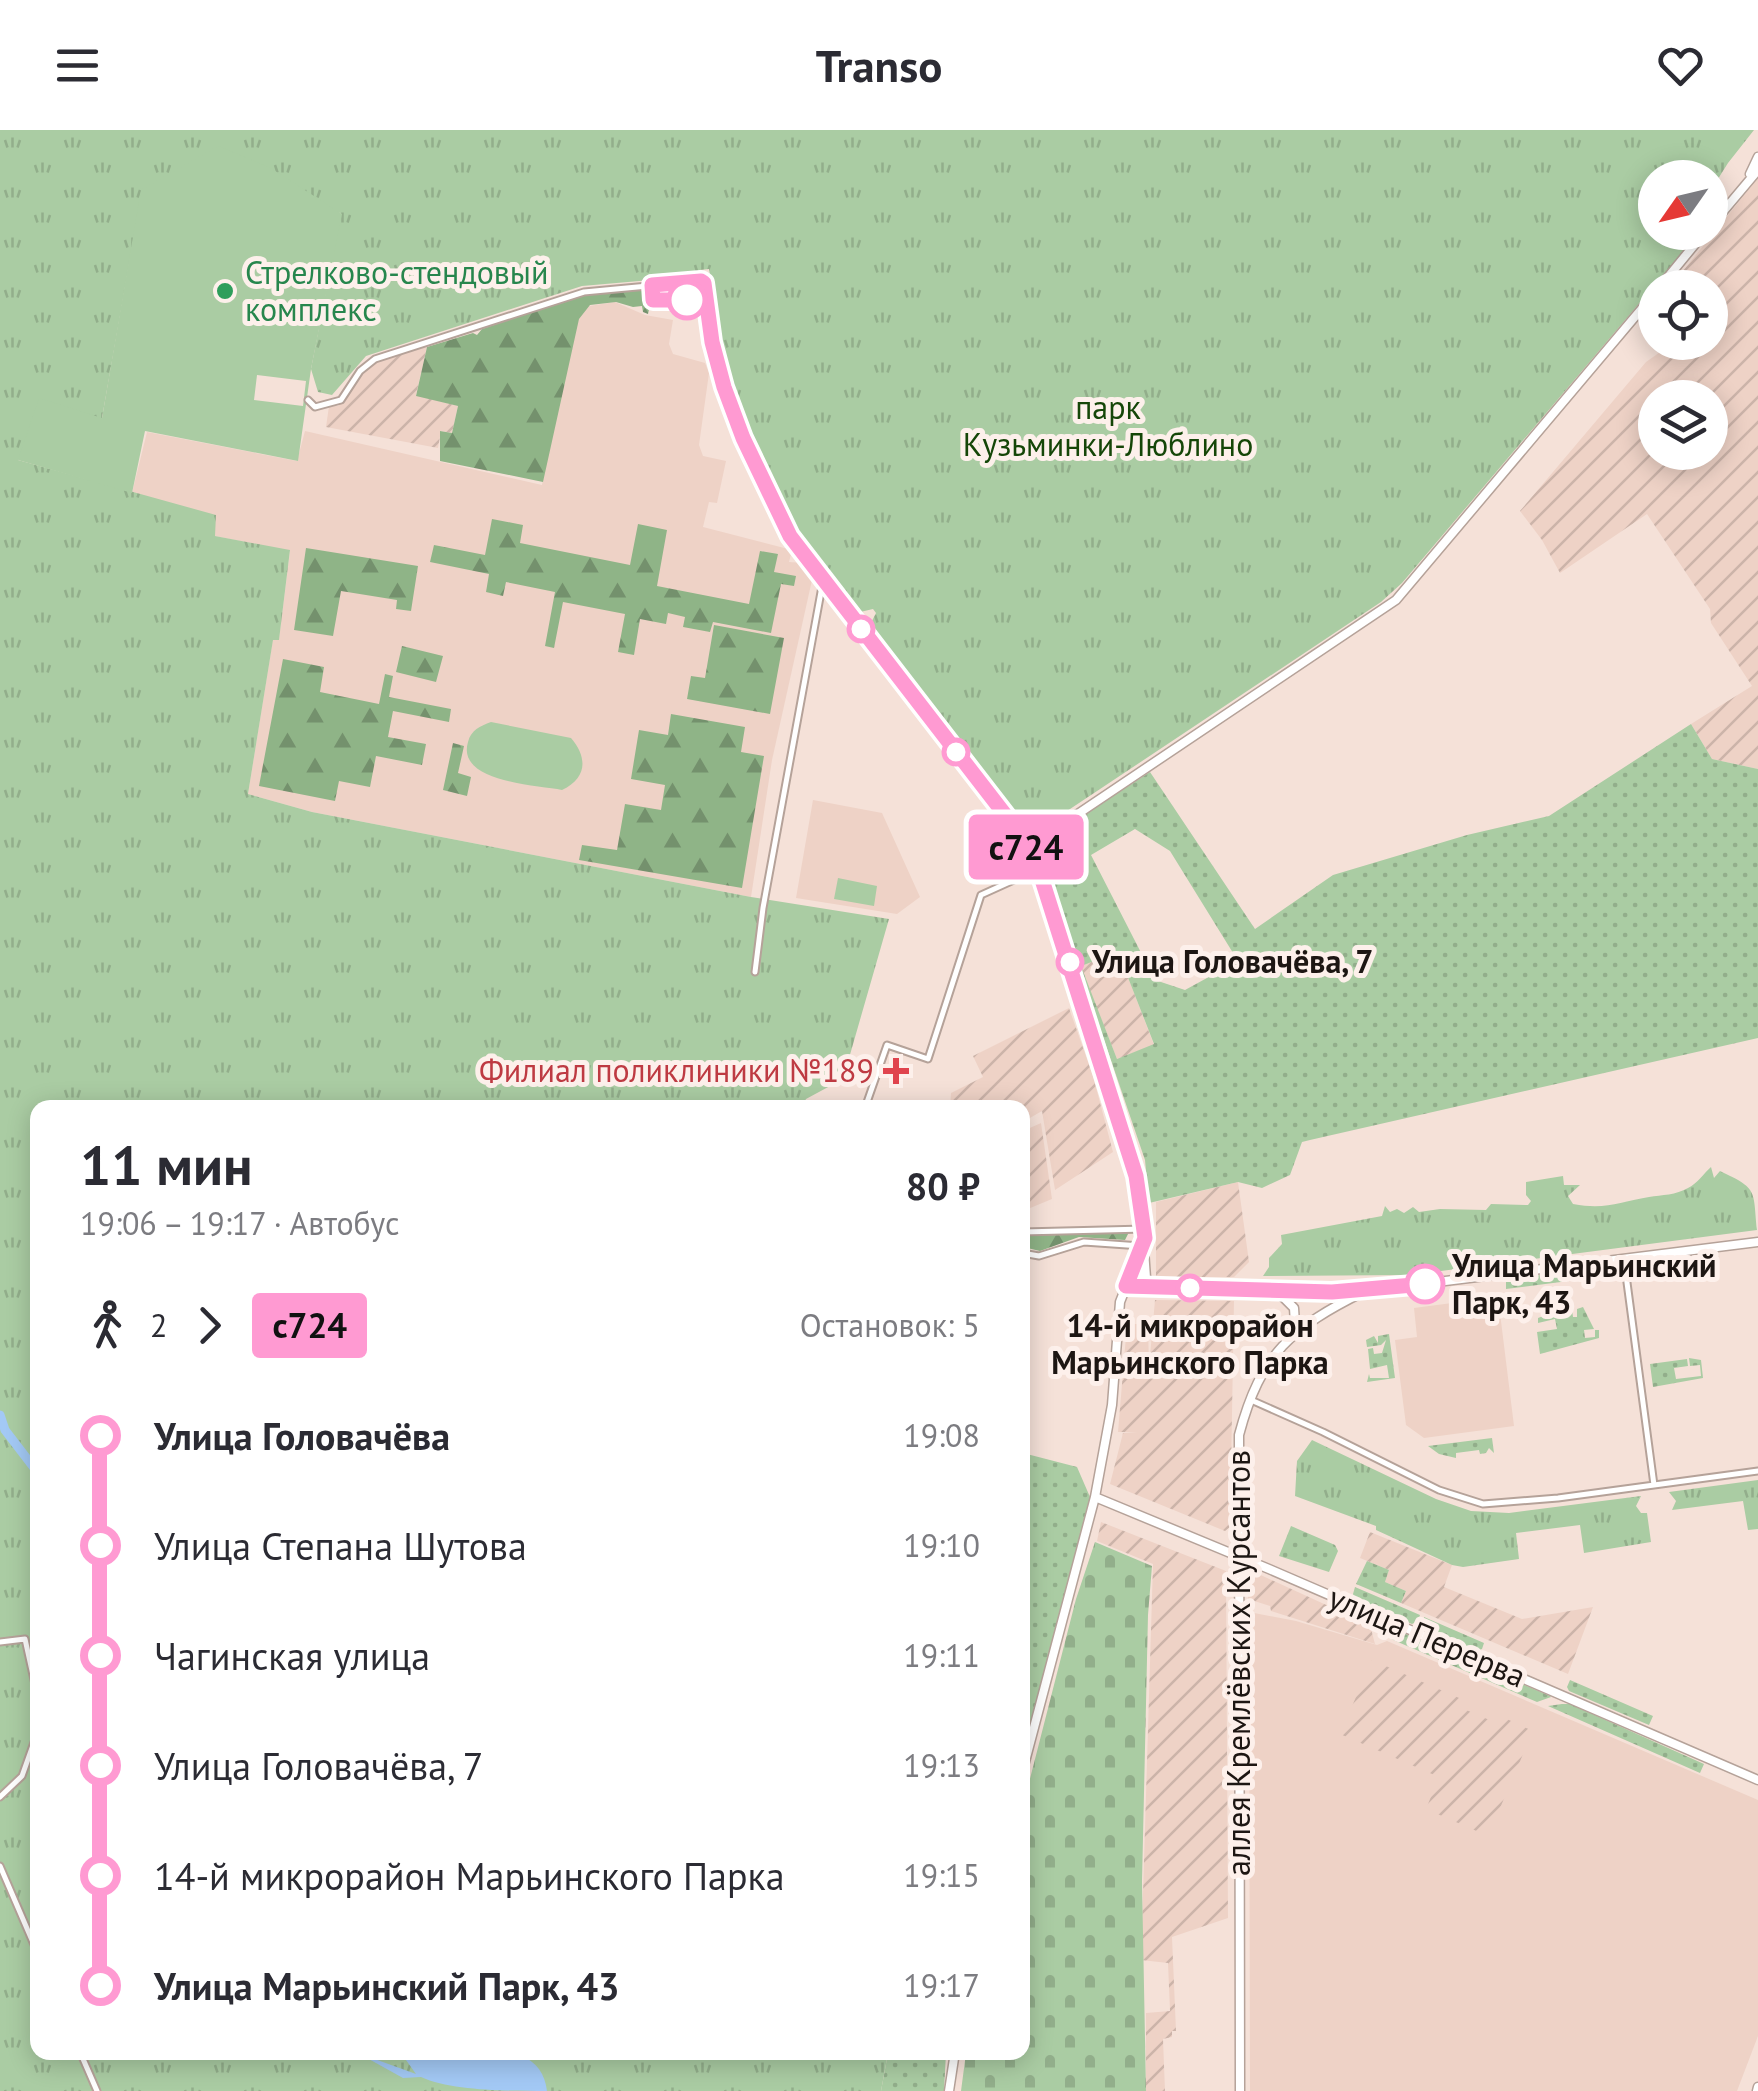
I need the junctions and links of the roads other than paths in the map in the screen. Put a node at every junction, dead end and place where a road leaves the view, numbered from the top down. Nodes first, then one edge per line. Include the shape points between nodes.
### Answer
1 (1758, 157) edge
2 (1758, 170) edge
3 (1744, 187) junction
4 (1728, 206) edge
5 (1691, 250) edge
6 (1674, 270) edge
7 (1638, 313) edge
8 (308, 400) dead end
9 (824, 581) junction
10 (1033, 844) junction
11 (1038, 866) junction
12 (755, 972) dead end
13 (868, 1100) edge
14 (1144, 1228) junction
15 (1030, 1232) edge
16 (1758, 1242) edge
17 (1144, 1246) junction
18 (1030, 1254) edge
19 (1624, 1258) junction
20 (1126, 1286) junction
21 (1157, 1288) junction
22 (1274, 1290) junction
23 (1365, 1292) junction
24 (1285, 1343) junction
25 (1250, 1400) junction
26 (1758, 1471) edge
27 (1654, 1485) junction
28 (1095, 1497) junction
29 (1238, 1556) junction
30 (0, 1642) edge
31 (30, 1662) edge
32 (1030, 1743) edge
33 (30, 1754) edge
34 (1758, 1780) edge
35 (0, 1797) edge
36 (0, 1866) edge
37 (30, 1935) edge
38 (83, 2060) edge
39 (954, 2060) edge
40 (97, 2091) edge
41 (950, 2091) edge
42 (1240, 2091) edge

1 - 3 street
2 - 3 street
3 - 4 street
5 - 6 street
7 - 10 street via 1396,600
8 - 9 street via 315,407 341,400 375,359 584,292 701,281 723,384 743,438 790,536
9 - 10 street
9 - 12 street
10 - 11 street
11 - 13 street via 981,896 928,1059 887,1045
11 - 14 street via 1131,1150
14 - 15 street
14 - 17 street
16 - 19 street
17 - 18 street via 1084,1242
17 - 20 street
17 - 21 street via 1147,1281
19 - 23 street
19 - 27 street
20 - 21 street
20 - 28 street
21 - 22 street
22 - 23 street
22 - 24 street via 1294,1308
23 - 24 street, аллея Кремлёвских Курсантов
24 - 25 street, аллея Кремлёвских Курсантов
25 - 27 street via 1472,1502 1518,1503
25 - 29 street, аллея Кремлёвских Курсантов via 1240,1435
26 - 27 street
28 - 29 street, улица Перерва
28 - 32 street
29 - 34 street, улица Перерва
29 - 42 street, аллея Кремлёвских Курсантов
30 - 31 street via 25,1640
33 - 35 street via 22,1776
36 - 37 street
38 - 40 street
39 - 41 street

